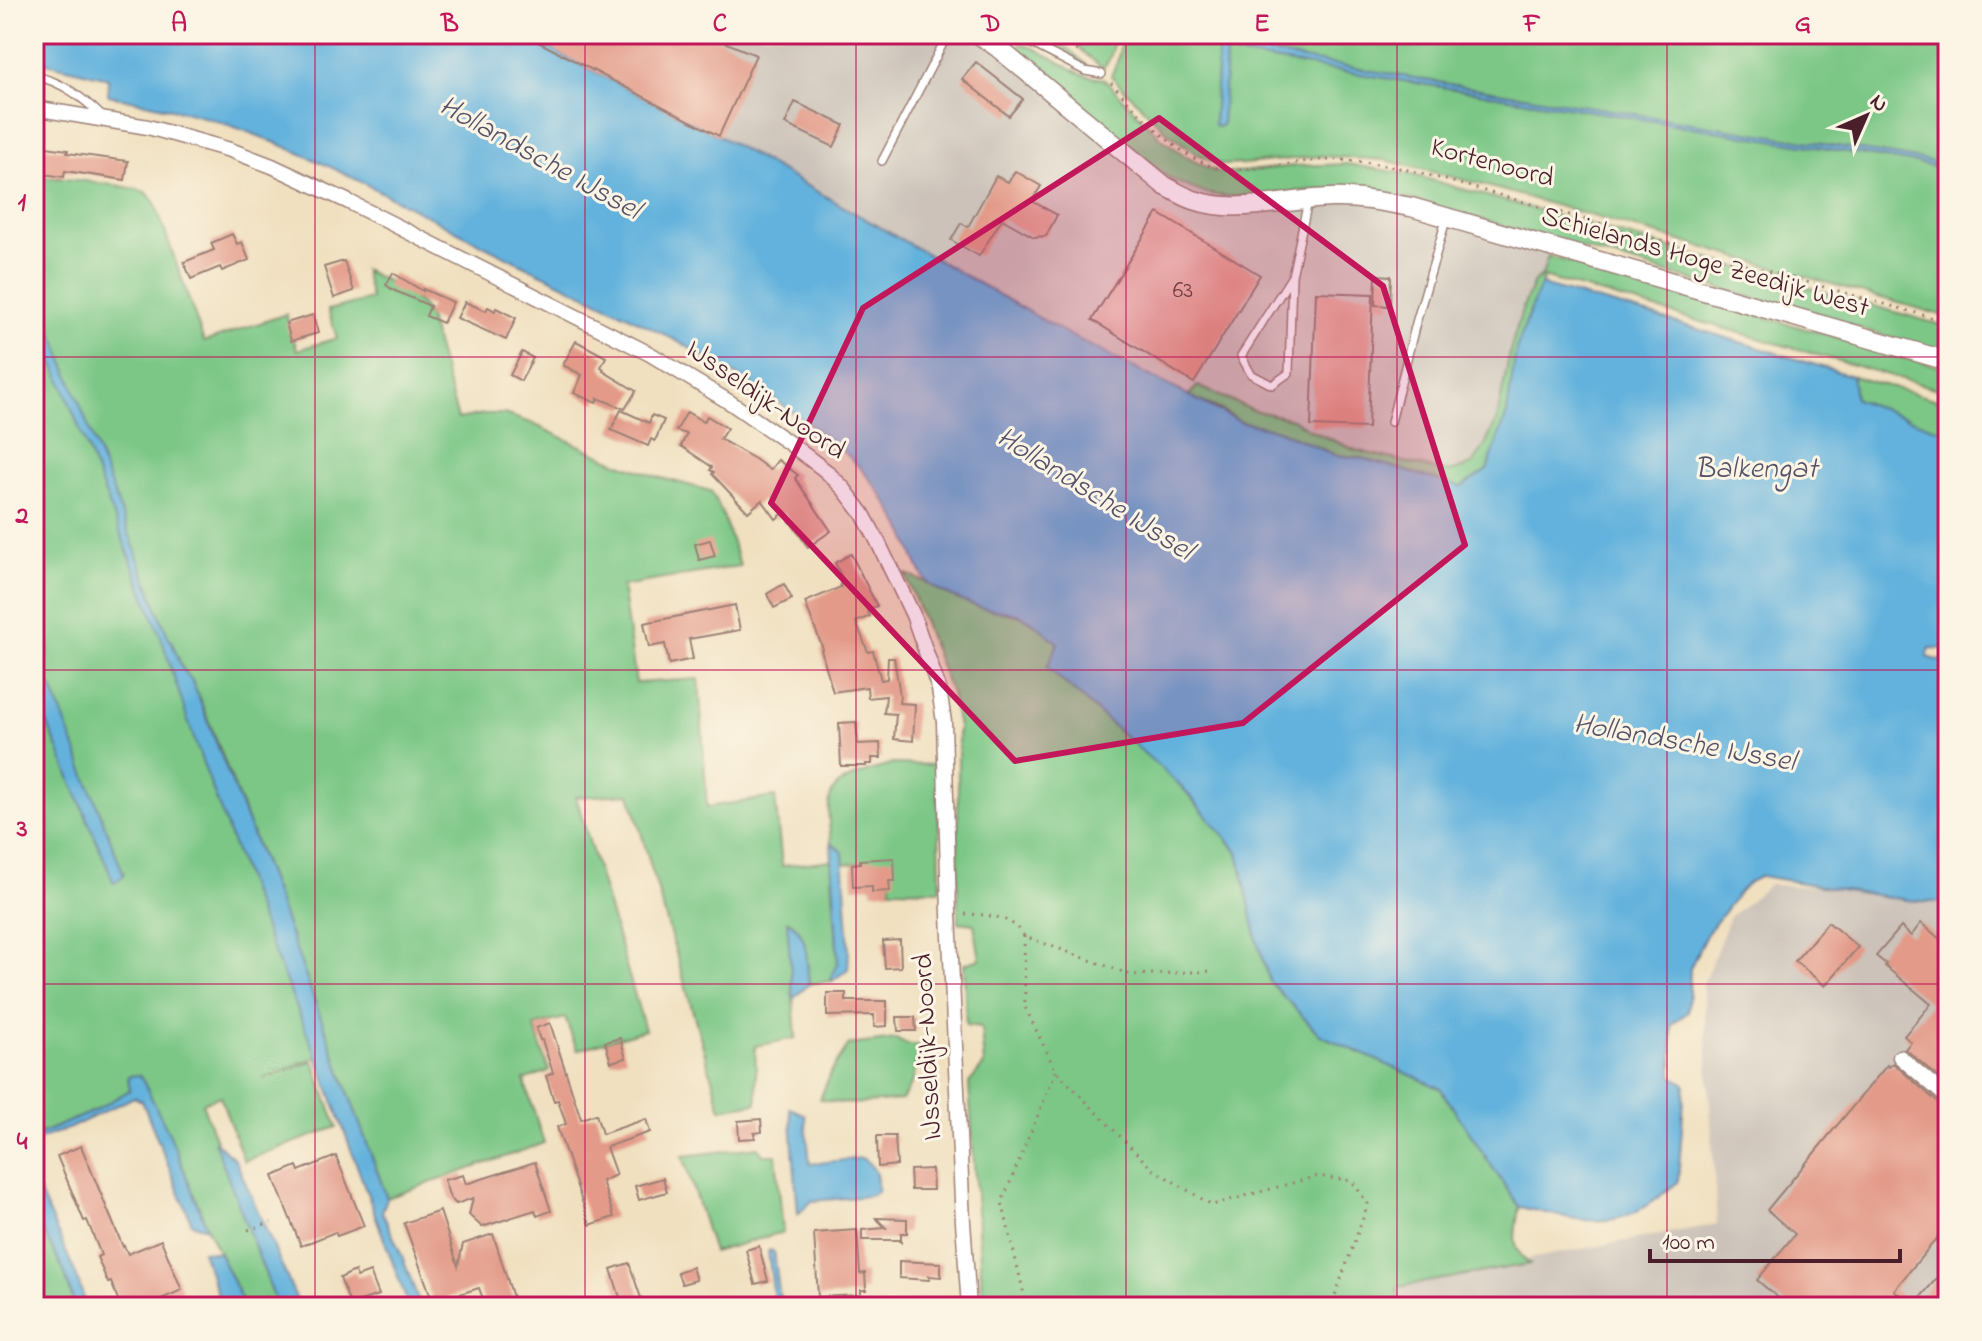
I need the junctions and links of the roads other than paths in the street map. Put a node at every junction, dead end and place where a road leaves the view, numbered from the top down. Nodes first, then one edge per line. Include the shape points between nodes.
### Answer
1 (948, 34) edge
2 (978, 34) edge
3 (1013, 34) edge
4 (1102, 74) road end
5 (34, 76) edge
6 (34, 108) edge
7 (105, 119) junction
8 (882, 161) dead end
9 (1308, 199) junction
10 (1446, 217) junction
11 (1292, 276) junction
12 (1948, 361) edge
13 (1391, 422) dead end
14 (1900, 1057) dead end
15 (1948, 1098) edge
16 (969, 1307) edge

1 - 8 lane
2 - 9 street via 1165,186 1223,206
3 - 4 lane via 1085,71
5 - 7 lane via 81,96
6 - 7 street, IJsseldijk-Noord
7 - 16 street, IJsseldijk-Noord via 230,150 272,166 650,354 731,403 826,471 863,514 913,615 939,689 944,722
9 - 10 street via 1375,200
9 - 11 lane
10 - 12 street, Schielands Hoge Zeedijk West
10 - 13 lane
11 - 11 lane via 1289,373 1272,385 1251,374 1241,356
14 - 15 street

